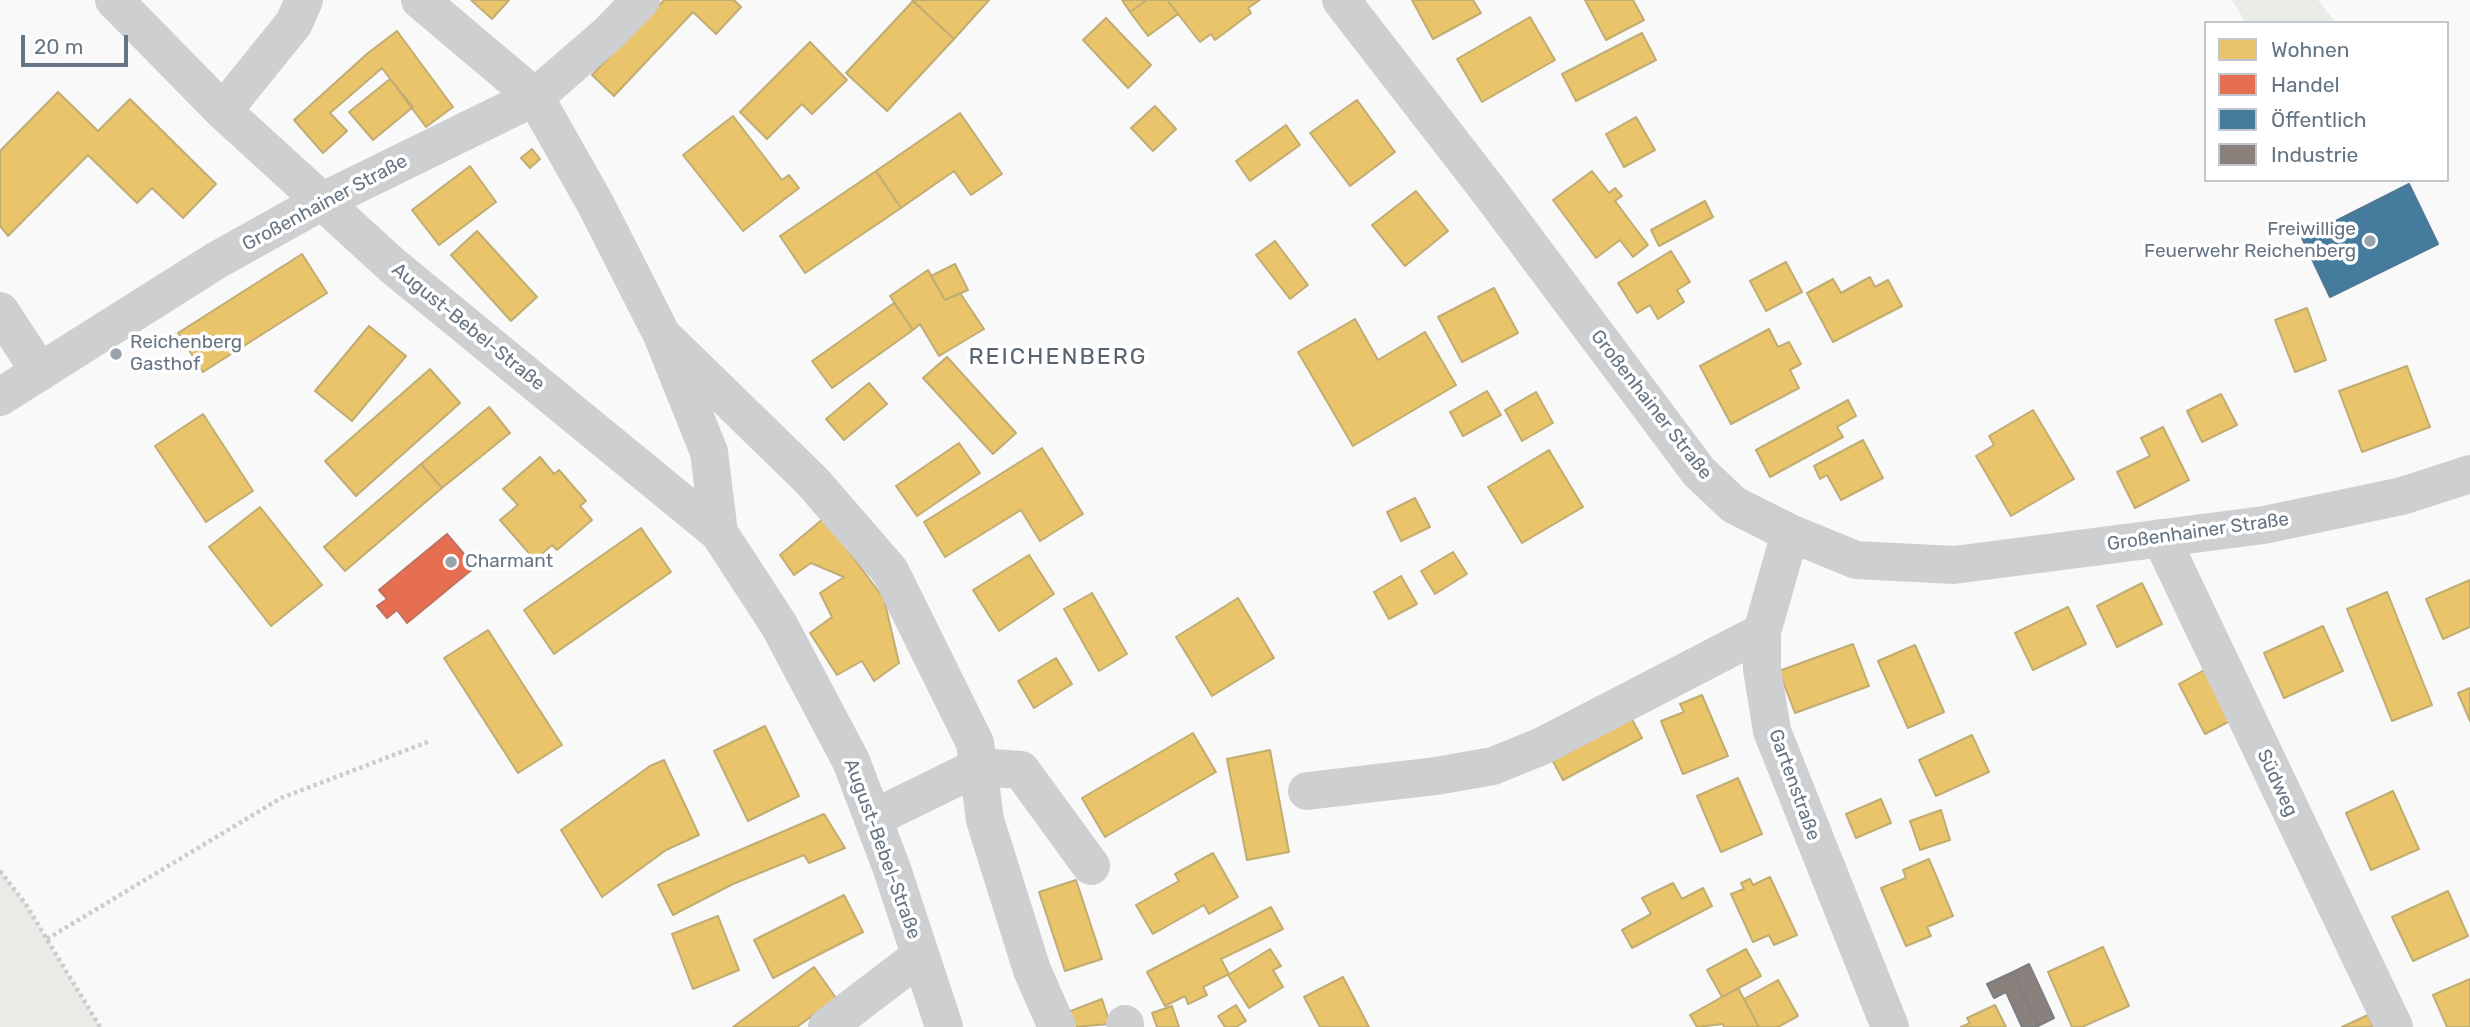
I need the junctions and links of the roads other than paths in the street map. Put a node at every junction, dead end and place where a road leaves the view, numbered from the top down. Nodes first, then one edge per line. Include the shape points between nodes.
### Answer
1 (114, 0) edge
2 (304, 0) edge
3 (420, 0) edge
4 (641, 0) edge
5 (1341, 0) edge
6 (535, 97) junction
7 (223, 111) junction
8 (321, 202) junction
9 (0, 311) edge
10 (662, 335) junction
11 (40, 372) junction
12 (0, 397) edge
13 (2470, 474) edge
14 (719, 533) junction
15 (1790, 533) junction
16 (2161, 538) junction
17 (1762, 632) junction
18 (978, 767) junction
19 (1307, 791) dead end
20 (874, 818) junction
21 (1091, 866) dead end
22 (920, 956) junction
23 (827, 1027) edge
24 (944, 1027) edge
25 (1057, 1027) edge
26 (1890, 1027) edge
27 (2393, 1027) edge

1 - 7 street, August-Bebel-Straße
2 - 7 street via 294,23
3 - 6 street, August-Bebel-Straße
4 - 6 street, Großenhainer Straße
5 - 15 street, Großenhainer Straße via 1699,472 1734,505
6 - 8 street, Großenhainer Straße
6 - 10 street, August-Bebel-Straße
7 - 8 street, August-Bebel-Straße
8 - 11 street, Großenhainer Straße via 217,260
8 - 14 street, August-Bebel-Straße
9 - 11 street
10 - 14 street, August-Bebel-Straße via 709,452
10 - 18 street, August-Bebel-Straße via 812,481 890,571 975,743
11 - 12 street, Großenhainer Straße
13 - 16 street, Großenhainer Straße via 2402,496 2301,517
14 - 20 street, August-Bebel-Straße via 779,625 851,761
15 - 16 street, Großenhainer Straße via 1856,560 1954,565
15 - 17 street, Gartenstraße
16 - 27 street, Südweg
17 - 19 street via 1542,746 1493,766
17 - 26 street, Gartenstraße via 1762,669 1772,731
18 - 20 street
18 - 21 street via 1021,770
18 - 25 street, August-Bebel-Straße via 985,820 1032,970
20 - 22 street, August-Bebel-Straße
22 - 23 street
22 - 24 street, August-Bebel-Straße

